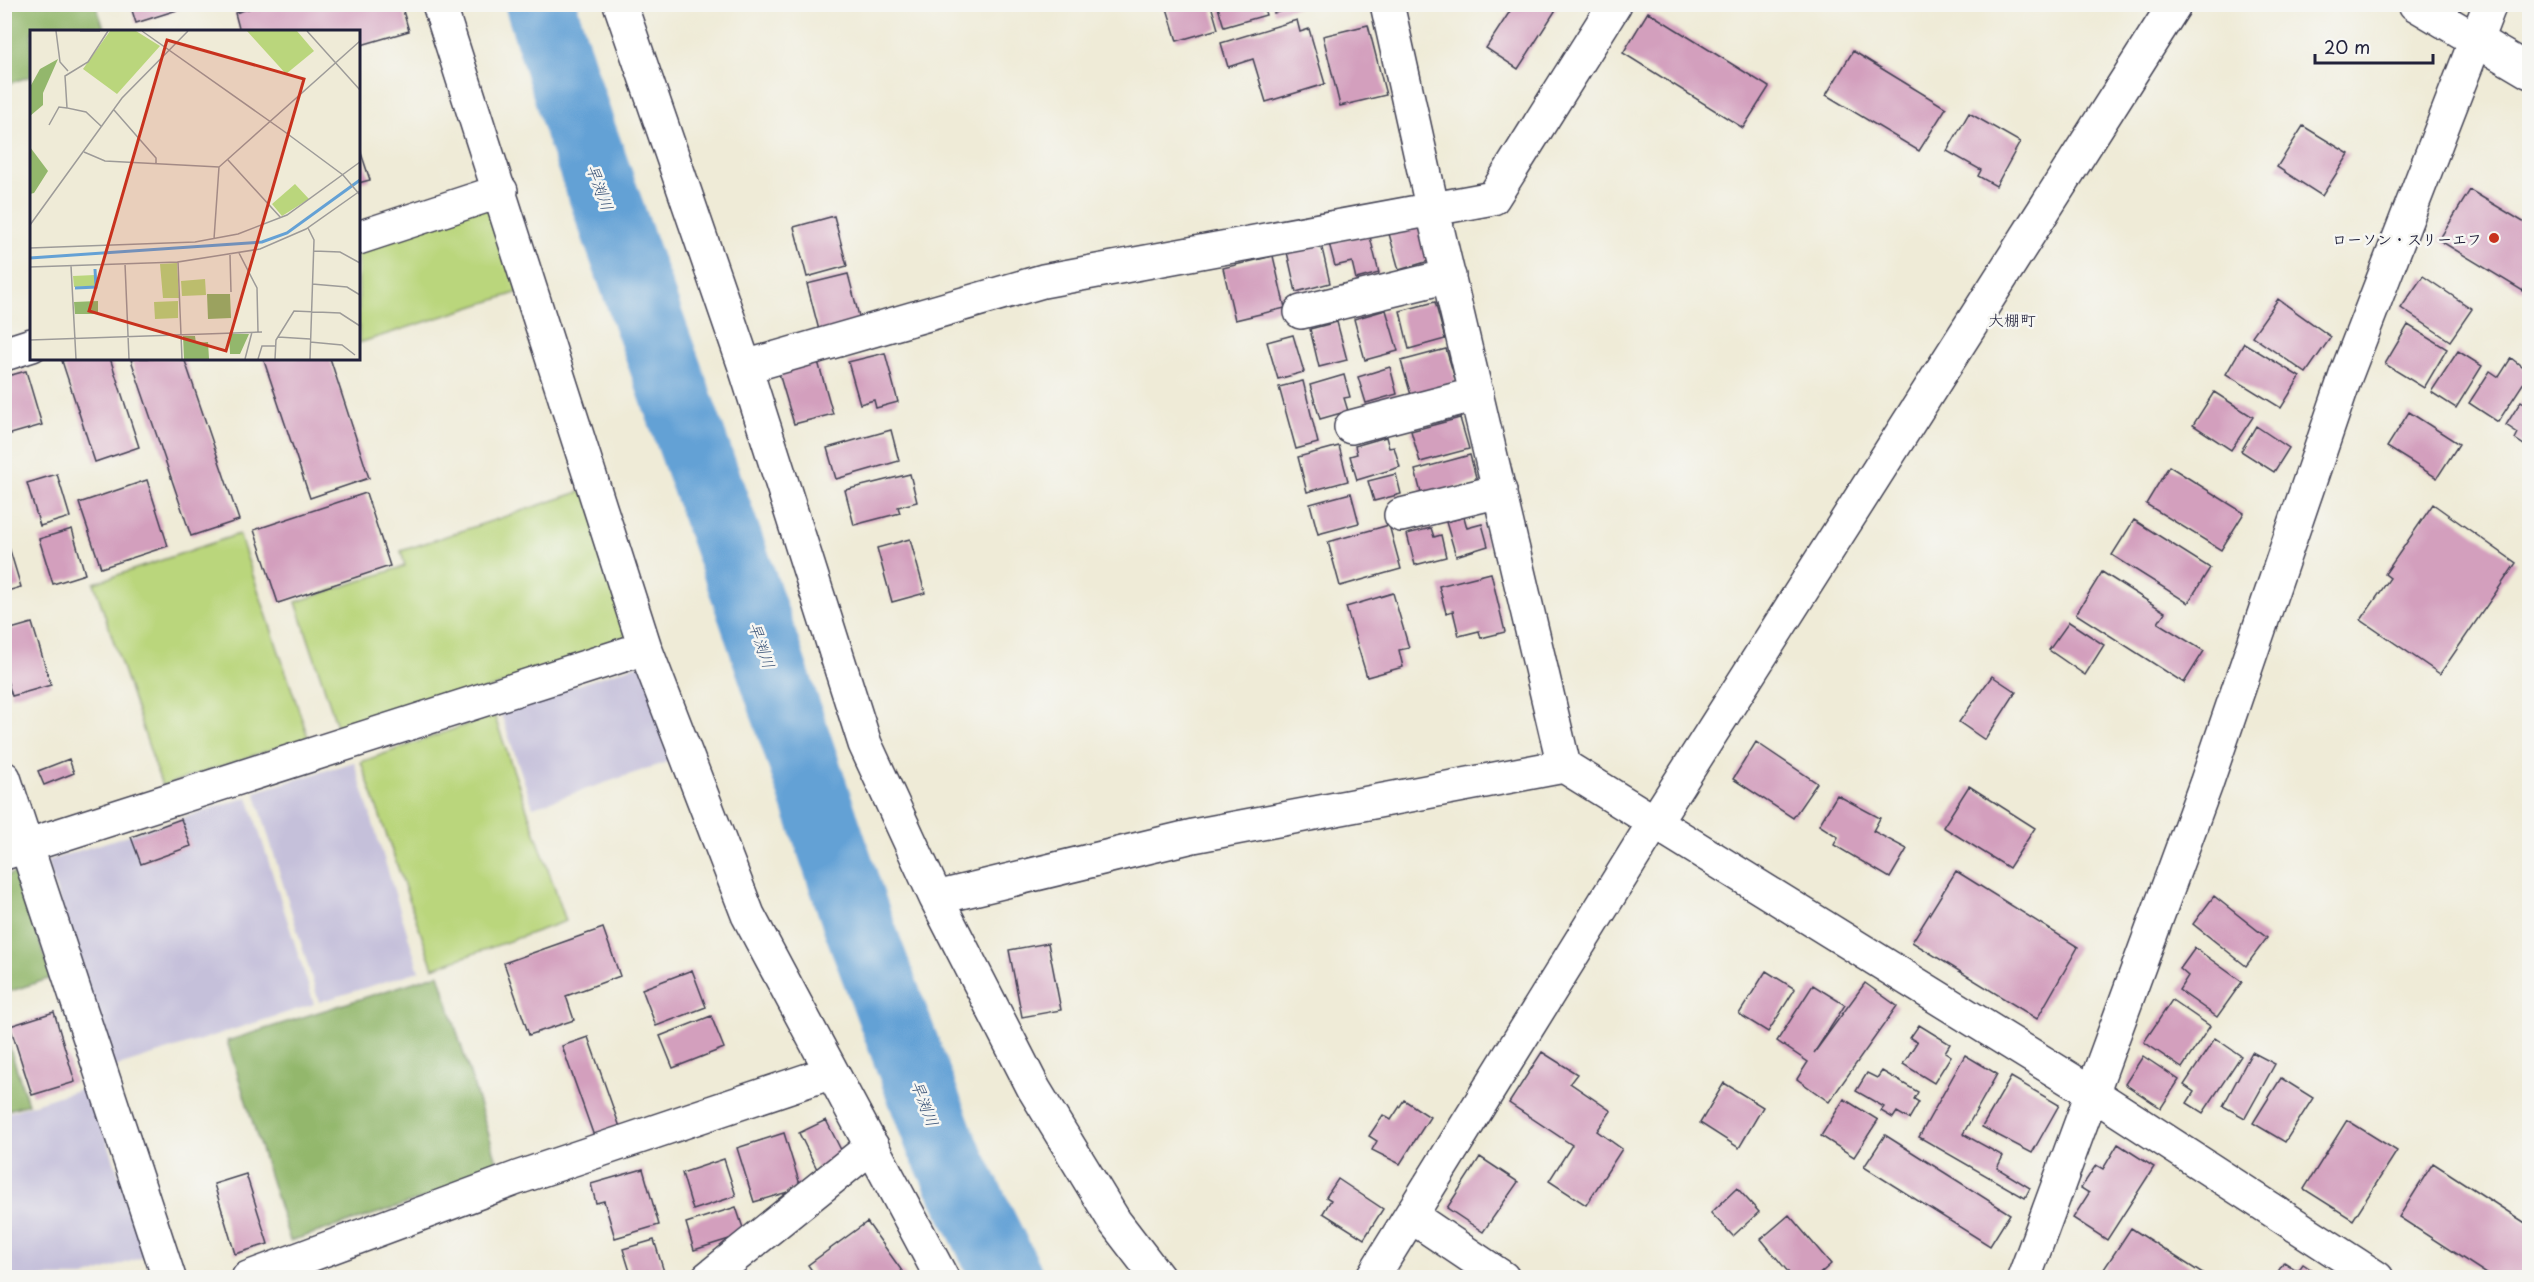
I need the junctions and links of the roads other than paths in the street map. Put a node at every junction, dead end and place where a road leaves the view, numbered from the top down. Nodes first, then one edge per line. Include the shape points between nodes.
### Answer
1 (439, 4) edge
2 (621, 4) edge
3 (1387, 4) edge
4 (1615, 4) edge
5 (2175, 4) edge
6 (2415, 4) edge
7 (2490, 4) edge
8 (2477, 40) junction
9 (2529, 72) edge
10 (501, 191) junction
11 (1433, 211) junction
12 (360, 237) edge
13 (1449, 276) junction
14 (1301, 312) dead end
15 (30, 346) edge
16 (4, 354) edge
17 (745, 367) junction
18 (1477, 394) junction
19 (1351, 427) dead end
20 (1500, 491) junction
21 (1401, 515) dead end
22 (645, 648) junction
23 (1564, 766) junction
24 (4, 778) edge
25 (1654, 823) junction
26 (15, 849) edge
27 (936, 898) junction
28 (832, 1072) junction
29 (2092, 1093) junction
30 (872, 1146) junction
31 (1411, 1216) junction
32 (169, 1278) edge
33 (248, 1278) edge
34 (708, 1278) edge
35 (942, 1278) edge
36 (1158, 1278) edge
37 (1372, 1278) edge
38 (1503, 1278) edge
39 (2024, 1278) edge
40 (2377, 1278) edge

1 - 10 street
2 - 17 street
3 - 11 street
4 - 11 street via 1493,198
5 - 25 street
6 - 8 street
7 - 8 street
8 - 9 street
8 - 29 street via 2346,375 2206,784
10 - 12 street
10 - 22 street
11 - 13 street
11 - 17 street via 1043,281
13 - 14 street
13 - 18 street
15 - 16 street
17 - 27 street via 865,744
18 - 19 street
18 - 20 street
20 - 21 street
20 - 23 street
22 - 26 street
22 - 28 street via 748,915
23 - 25 street
23 - 27 street via 1193,836
24 - 26 street
25 - 29 street
25 - 31 street
26 - 32 street
27 - 36 street via 1034,1089 1115,1222
28 - 30 street
28 - 33 street via 517,1178
29 - 39 street
29 - 40 street
30 - 34 street
30 - 35 street
31 - 37 street
31 - 38 street

